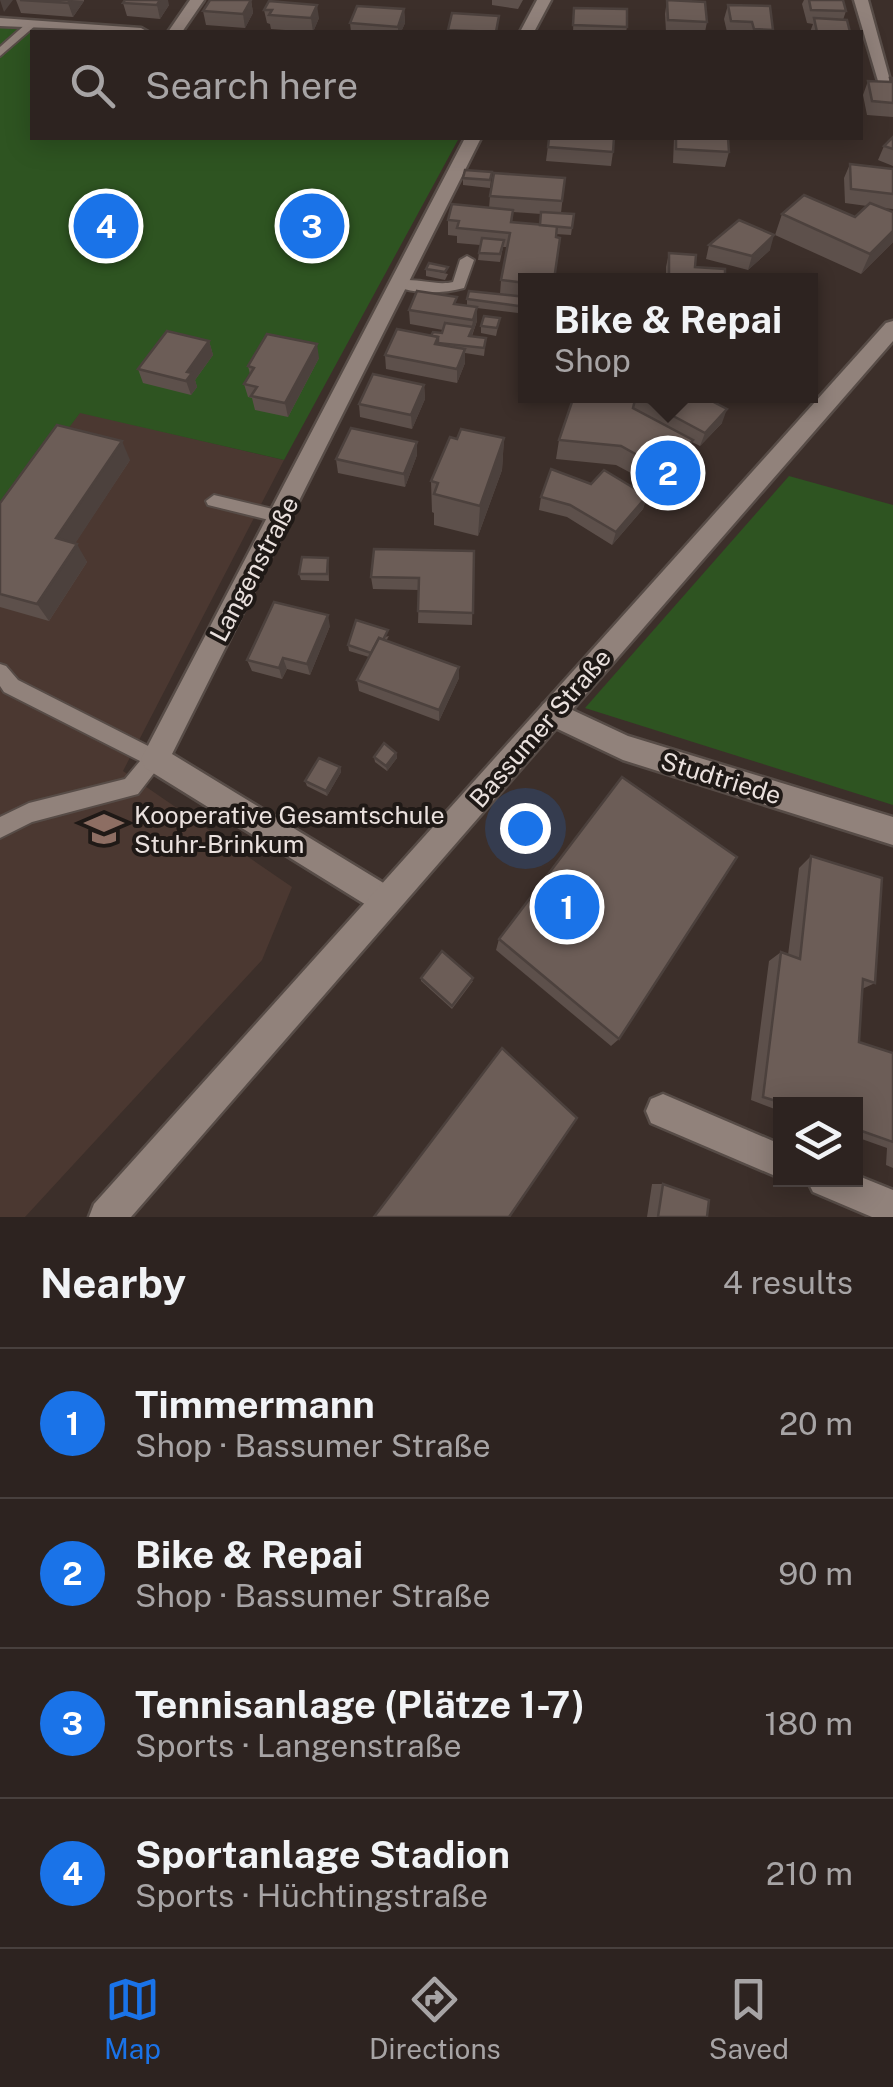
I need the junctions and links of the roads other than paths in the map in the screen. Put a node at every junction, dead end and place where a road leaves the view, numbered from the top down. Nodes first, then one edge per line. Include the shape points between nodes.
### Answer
1 (196, 0) edge
2 (544, 0) edge
3 (862, 0) edge
4 (0, 22) edge
5 (31, 24) junction
6 (114, 30) edge
7 (176, 30) edge
8 (528, 30) edge
9 (0, 53) edge
10 (863, 79) edge
11 (890, 81) edge
12 (473, 140) edge
13 (467, 260) dead end
14 (399, 284) junction
15 (893, 328) edge
16 (214, 501) dead end
17 (281, 517) junction
18 (0, 672) edge
19 (553, 713) junction
20 (155, 759) junction
21 (0, 828) edge
22 (893, 832) edge
23 (384, 902) junction
24 (663, 1111) dead end
25 (773, 1158) edge
26 (842, 1187) edge
27 (893, 1208) edge
28 (107, 1217) edge

1 - 7 street
2 - 8 street
3 - 11 street
4 - 5 street
5 - 6 street
5 - 9 lane
10 - 11 street
12 - 14 street, Langenstraße
13 - 14 lane via 459,285
14 - 17 street, Langenstraße
15 - 19 street, Bassumer Straße
16 - 17 lane
17 - 20 street, Langenstraße
18 - 20 lane via 11,686
19 - 22 street, Studtriede via 623,747
19 - 23 street, Bassumer Straße
20 - 21 lane via 131,787 28,813
20 - 23 street
23 - 28 street, Bassumer Straße
24 - 25 street
26 - 27 street

